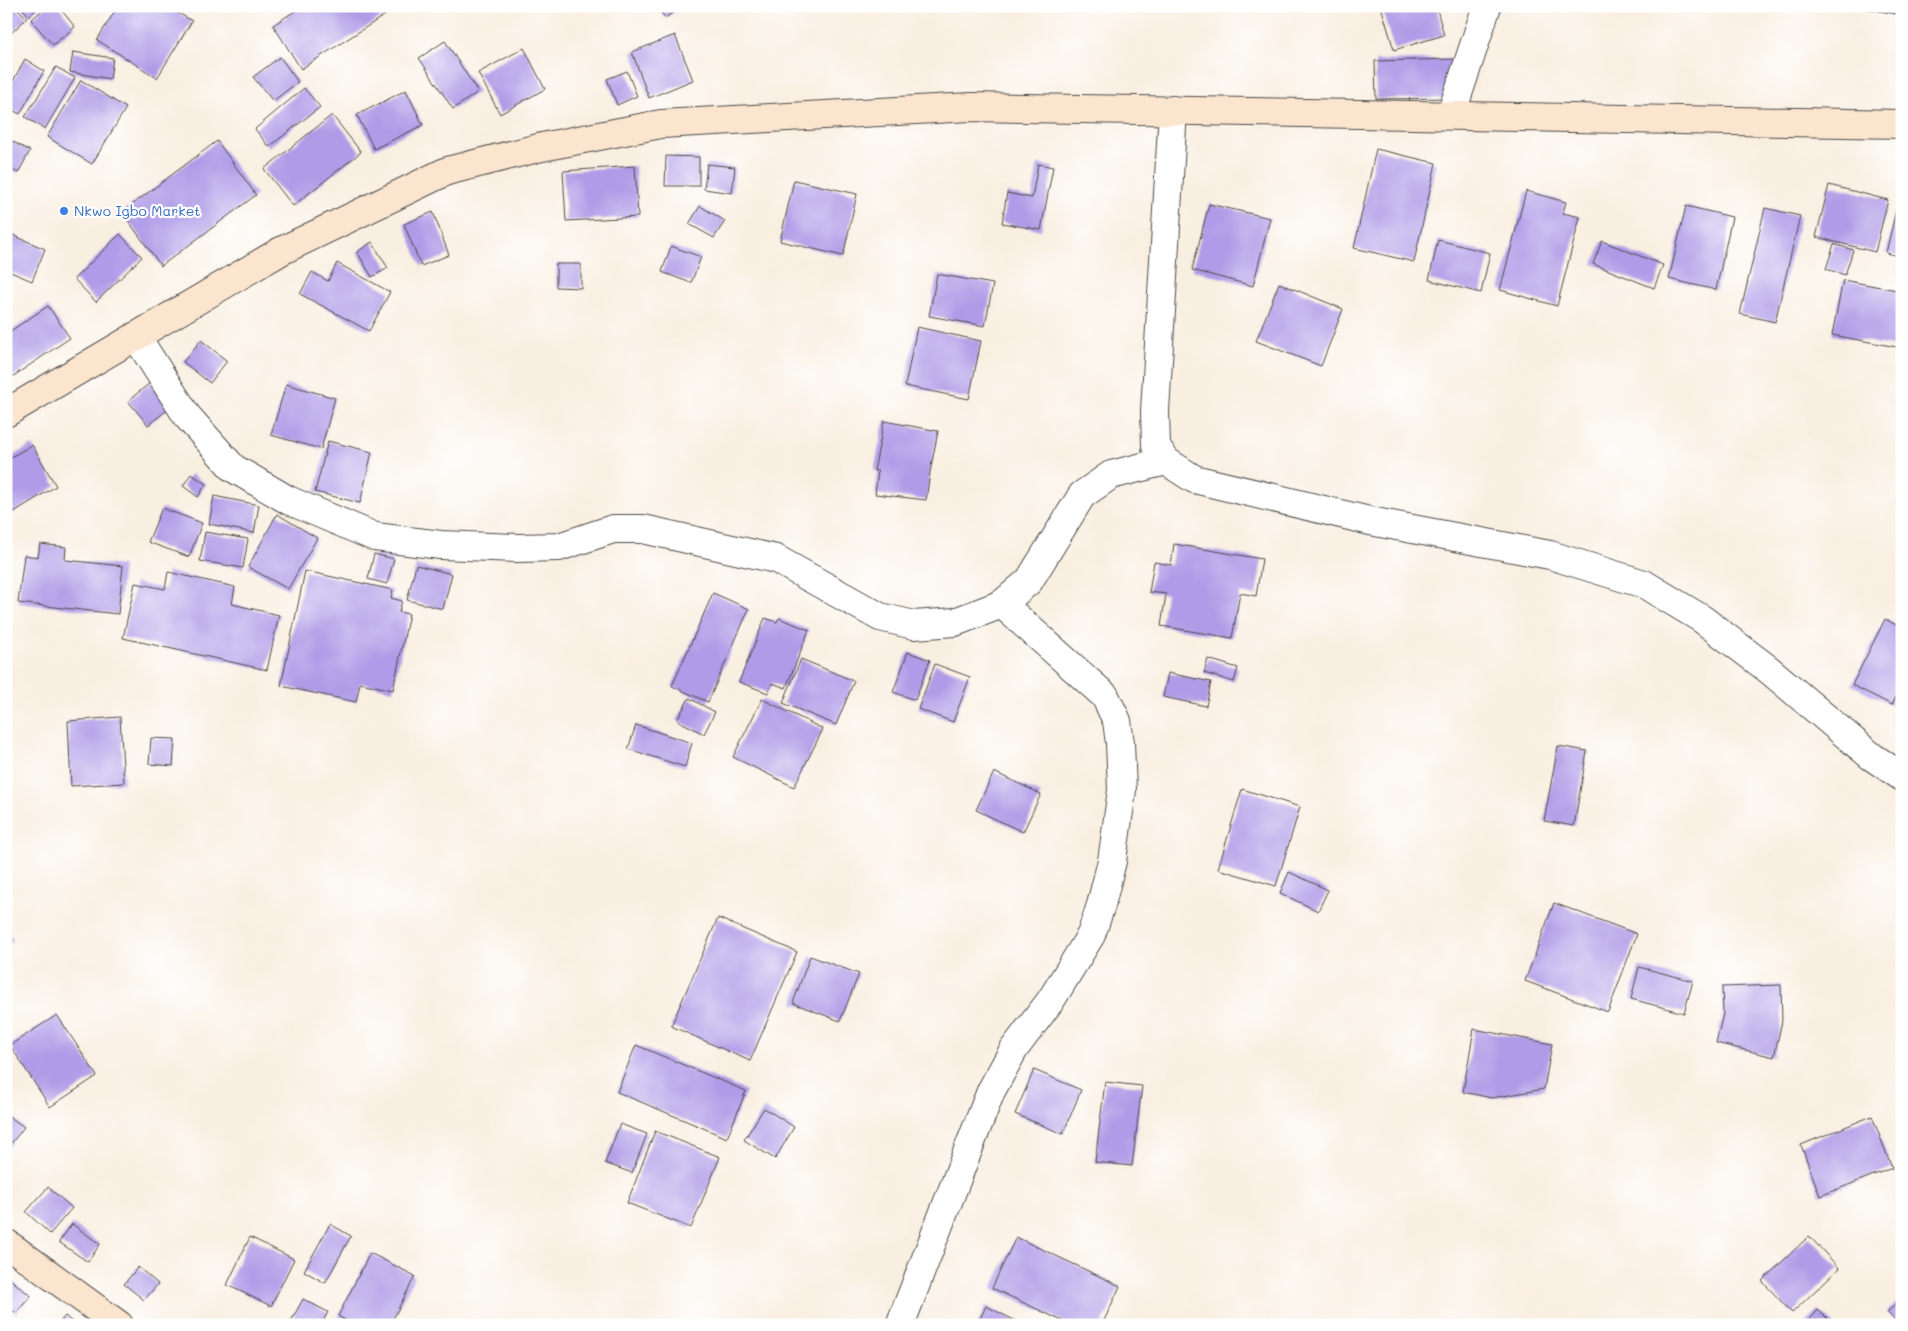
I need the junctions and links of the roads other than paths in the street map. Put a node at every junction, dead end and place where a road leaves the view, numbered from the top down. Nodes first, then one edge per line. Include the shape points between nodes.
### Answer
1 (1487, 6) edge
2 (1172, 110) junction
3 (1451, 115) junction
4 (1902, 124) edge
5 (136, 336) junction
6 (6, 413) edge
7 (1166, 461) junction
8 (1002, 604) junction
9 (1902, 777) edge
10 (6, 1243) edge
11 (119, 1325) edge
12 (900, 1325) edge

1 - 3 street
2 - 3 main road
2 - 5 main road via 971,107 661,124 542,147 448,171 281,251
2 - 7 street via 1155,411 1156,446
3 - 4 main road
5 - 6 main road
5 - 8 street via 187,416 233,468 288,500 375,537 441,545 559,547 613,530 643,529 776,559 880,617 914,625 956,622
7 - 8 street via 1111,474 1082,495 1029,581
7 - 9 street via 1194,479 1370,521 1550,555 1644,584 1702,618 1870,756
8 - 12 street via 1105,696 1117,721 1122,790 1112,861 1091,935 1051,1000 1014,1049 991,1091
10 - 11 main road

